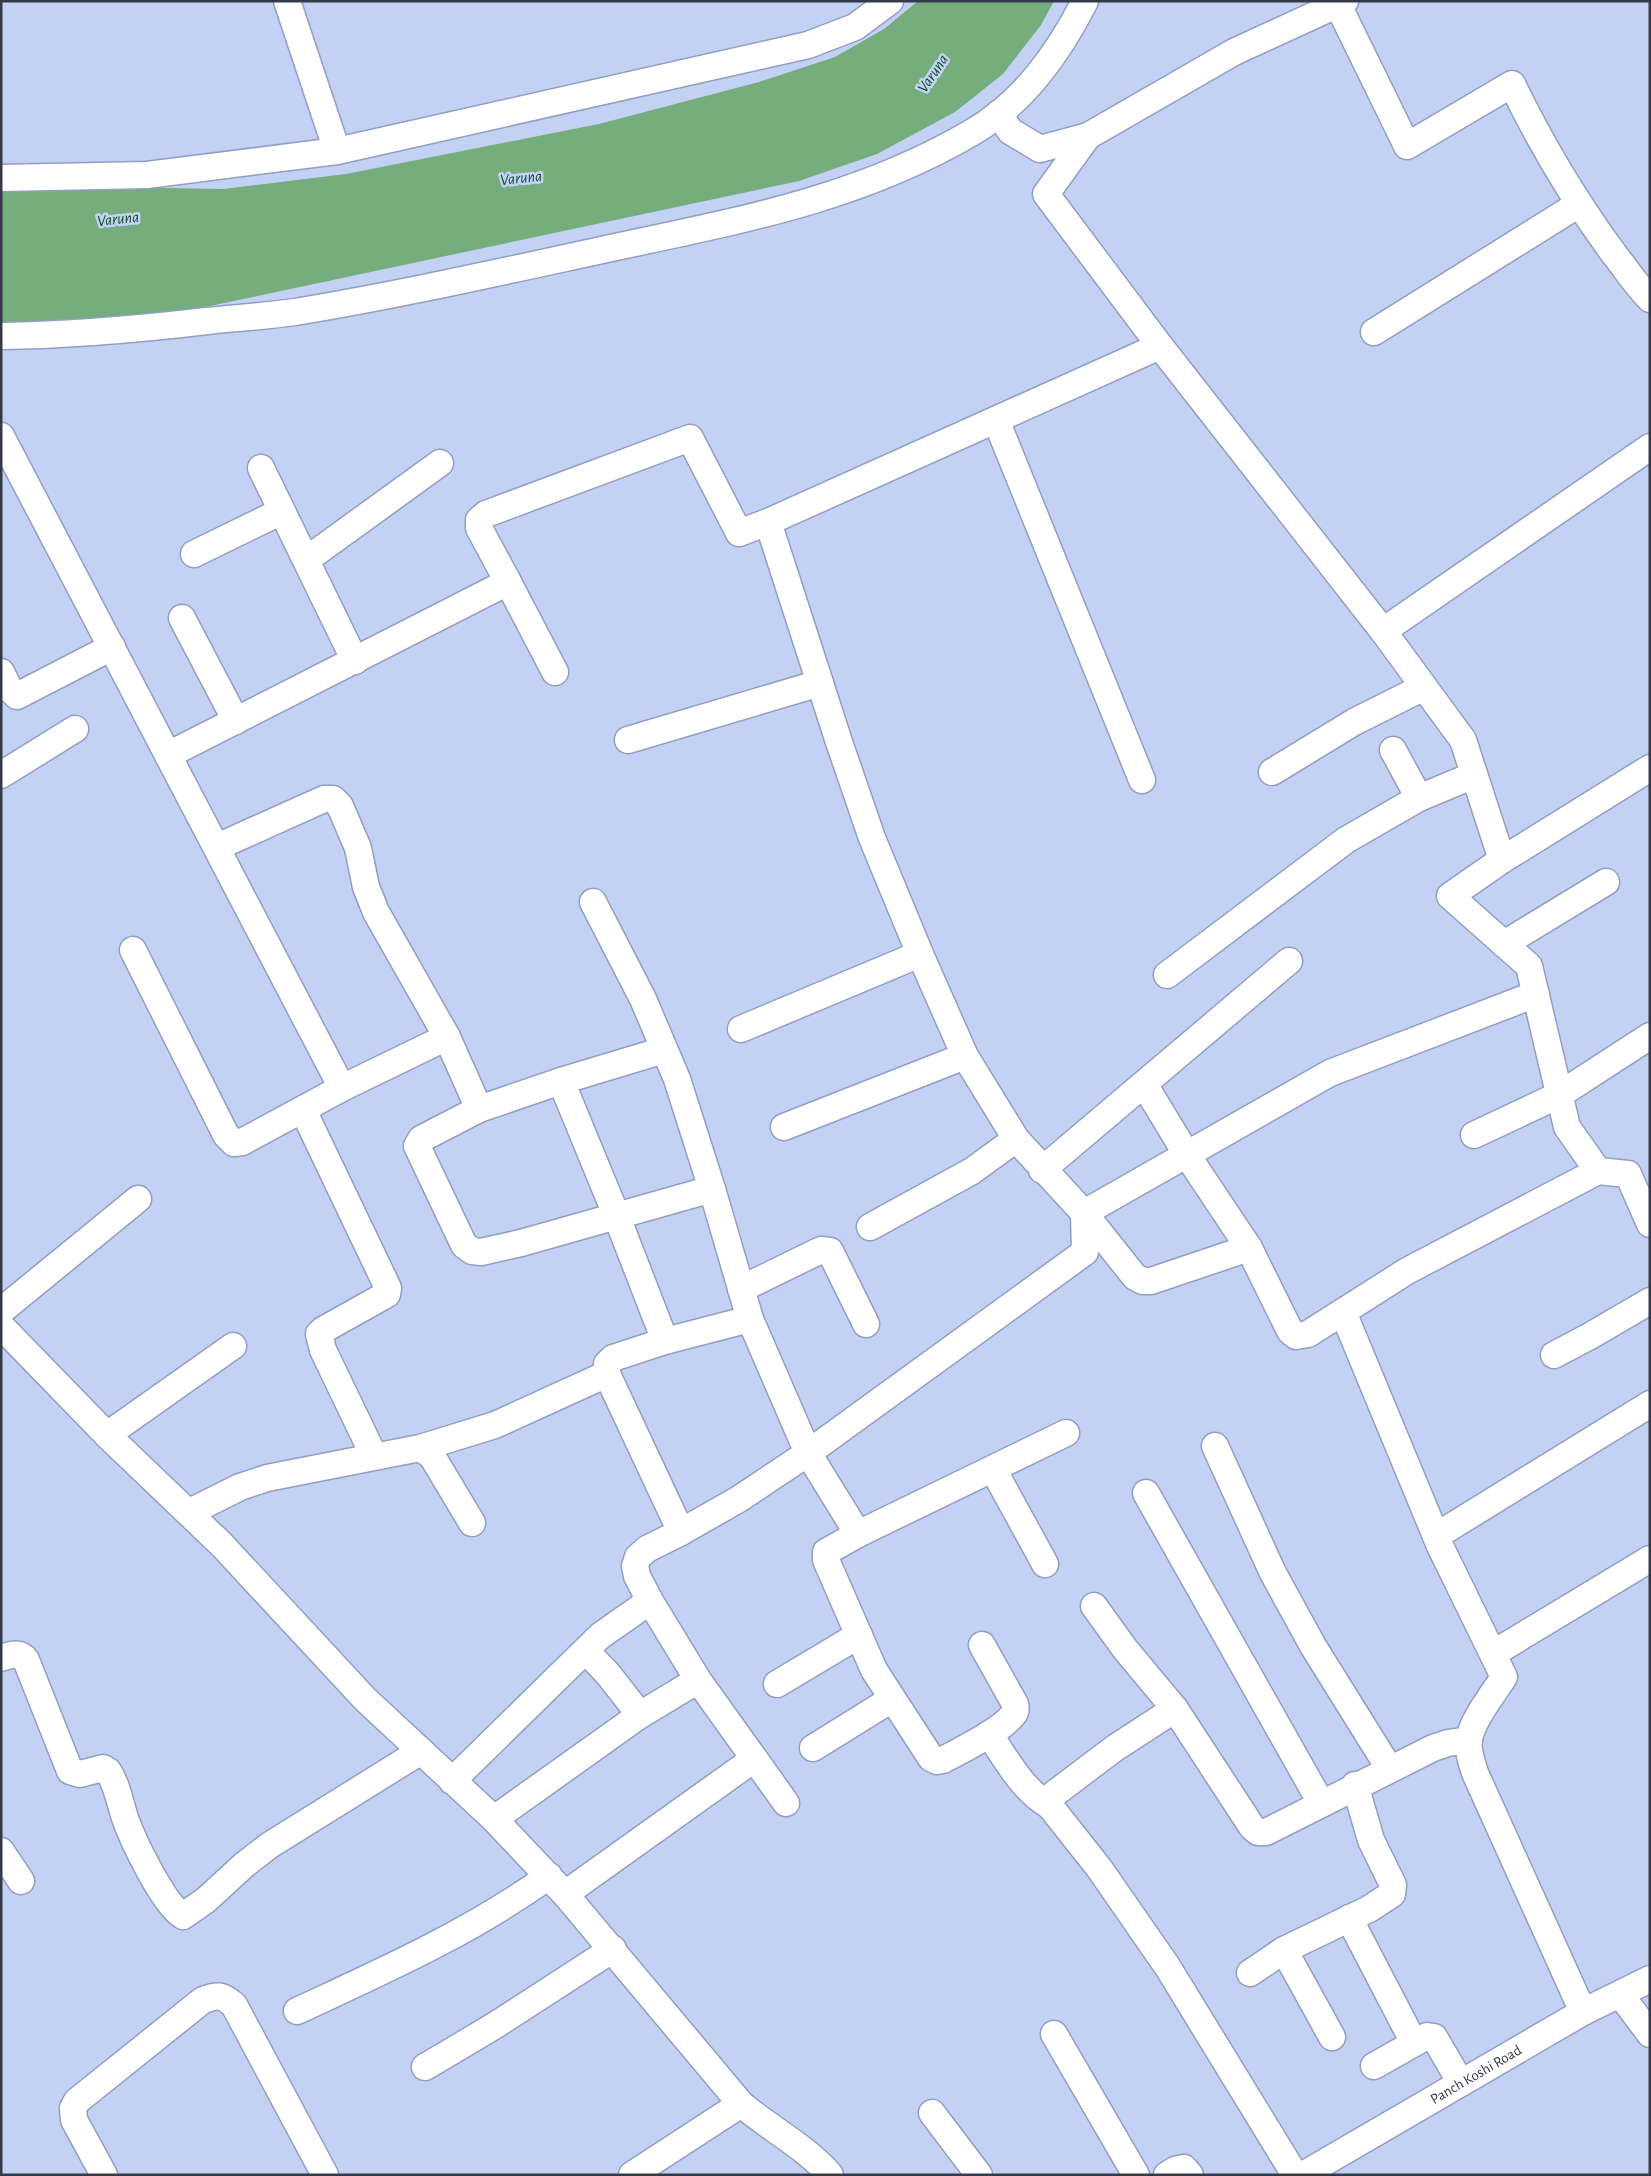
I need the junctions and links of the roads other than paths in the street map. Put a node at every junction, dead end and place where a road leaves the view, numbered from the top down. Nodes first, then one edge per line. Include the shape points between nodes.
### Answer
1 (287, 1) edge
2 (890, 1) edge
3 (1085, 1) edge
4 (1342, 3) edge
5 (1307, 9) edge
6 (999, 113) junction
7 (1088, 136) junction
8 (337, 151) junction
9 (1, 178) edge
10 (1579, 204) junction
11 (1650, 298) edge
12 (1374, 332) dead end
13 (1, 336) edge
14 (1160, 346) junction
15 (996, 420) junction
16 (1, 436) edge
17 (1650, 447) edge
18 (440, 463) dead end
19 (261, 468) dead end
20 (282, 511) junction
21 (768, 522) junction
22 (194, 554) dead end
23 (306, 560) junction
24 (508, 582) junction
25 (182, 618) dead end
26 (1383, 631) junction
27 (112, 647) junction
28 (355, 661) junction
29 (1, 672) edge
30 (555, 672) dead end
31 (820, 683) junction
32 (1424, 687) junction
33 (236, 721) junction
34 (75, 729) dead end
35 (628, 740) dead end
36 (1392, 750) dead end
37 (168, 755) junction
38 (1650, 768) edge
39 (1272, 772) dead end
40 (1, 775) edge
41 (1474, 775) junction
42 (1142, 780) dead end
43 (1419, 798) junction
44 (218, 848) junction
45 (1502, 860) junction
46 (1606, 882) dead end
47 (593, 902) dead end
48 (1504, 944) junction
49 (133, 950) dead end
50 (920, 954) junction
51 (1289, 961) dead end
52 (1167, 974) dead end
53 (1536, 994) junction
54 (741, 1029) dead end
55 (1650, 1036) edge
56 (446, 1037) junction
57 (664, 1050) junction
58 (966, 1056) junction
59 (561, 1081) junction
60 (1144, 1084) junction
61 (342, 1088) junction
62 (1560, 1095) junction
63 (479, 1109) junction
64 (303, 1110) junction
65 (784, 1127) dead end
66 (1474, 1135) dead end
67 (1016, 1139) junction
68 (1187, 1155) junction
69 (1042, 1170) junction
70 (1598, 1171) junction
71 (712, 1189) junction
72 (138, 1199) dead end
73 (1084, 1213) junction
74 (617, 1217) junction
75 (1650, 1224) edge
76 (870, 1227) dead end
77 (1249, 1248) junction
78 (741, 1289) junction
79 (1650, 1302) edge
80 (1, 1310) edge
81 (1343, 1312) junction
82 (750, 1319) junction
83 (866, 1324) dead end
84 (1, 1326) edge
85 (665, 1341) junction
86 (233, 1346) dead end
87 (1554, 1355) dead end
88 (607, 1374) junction
89 (1650, 1404) edge
90 (1066, 1433) dead end
91 (107, 1435) junction
92 (1215, 1446) dead end
93 (420, 1448) junction
94 (808, 1453) junction
95 (374, 1456) junction
96 (993, 1469) junction
97 (1146, 1493) dead end
98 (190, 1512) junction
99 (472, 1523) dead end
100 (681, 1532) junction
101 (858, 1534) junction
102 (1436, 1536) junction
103 (1650, 1558) edge
104 (1046, 1564) dead end
105 (650, 1601) junction
106 (1094, 1606) dead end
107 (859, 1635) junction
108 (982, 1645) dead end
109 (586, 1651) junction
110 (1494, 1653) junction
111 (1, 1658) edge
112 (698, 1680) junction
113 (777, 1684) dead end
114 (892, 1699) junction
115 (1175, 1709) junction
116 (640, 1715) junction
117 (989, 1734) junction
118 (1469, 1740) junction
119 (814, 1748) dead end
120 (421, 1751) junction
121 (754, 1758) junction
122 (1389, 1768) junction
123 (452, 1781) junction
124 (1355, 1785) junction
125 (786, 1803) dead end
126 (1321, 1803) junction
127 (1050, 1806) junction
128 (494, 1819) junction
129 (1, 1851) edge
130 (21, 1881) dead end
131 (557, 1885) junction
132 (1349, 1918) junction
133 (613, 1949) junction
134 (1284, 1950) junction
135 (1250, 1973) dead end
136 (1650, 1979) edge
137 (1620, 1994) junction
138 (297, 2011) dead end
139 (1583, 2012) junction
140 (1054, 2034) dead end
141 (1650, 2034) edge
142 (1332, 2037) dead end
143 (1414, 2043) junction
144 (1374, 2066) dead end
145 (425, 2068) dead end
146 (1461, 2083) junction
147 (741, 2104) junction
148 (932, 2113) dead end
149 (104, 2175) edge
150 (324, 2175) edge
151 (632, 2175) edge
152 (830, 2175) edge
153 (979, 2175) edge
154 (1136, 2175) edge
155 (1167, 2175) edge
156 (1190, 2175) edge
157 (1295, 2175) edge
158 (1303, 2175) edge

1 - 8 street
2 - 8 street via 855,28 808,45
3 - 6 street via 1038,77
4 - 5 street
4 - 10 street via 1407,146 1512,84
5 - 7 street
6 - 7 street via 1010,131 1040,149
6 - 13 street via 973,132 909,165 856,188 775,212 552,261 292,312 104,332
7 - 14 street via 1046,194
8 - 9 street via 147,175
10 - 11 street
10 - 12 street
14 - 15 street
14 - 26 street
15 - 21 street
15 - 42 street
16 - 27 street
17 - 26 street
18 - 23 street
19 - 20 street
20 - 22 street
20 - 23 street
21 - 24 street via 739,533 690,438 486,514 479,520 479,528
21 - 31 street
23 - 28 street
24 - 28 street
24 - 30 street
25 - 33 street
26 - 32 street
27 - 29 street via 17,696
27 - 37 street
28 - 33 street
31 - 35 street
31 - 50 street via 872,838
32 - 39 street via 1354,722
32 - 41 street via 1463,740
33 - 37 street
34 - 40 street
36 - 43 street
37 - 44 street
38 - 45 street
41 - 43 street
41 - 45 street
43 - 52 street via 1346,840
44 - 56 street via 324,799 333,799 352,831 366,888 376,912
44 - 61 street
45 - 48 street via 1450,896
46 - 48 street
47 - 57 street via 643,1000
48 - 53 street via 1529,966
49 - 64 street via 226,1135 234,1143 242,1142
50 - 54 street
50 - 58 street
51 - 60 street
53 - 62 street
53 - 68 street via 1330,1073
55 - 62 street
56 - 61 street
56 - 63 street
57 - 59 street
57 - 71 street via 677,1079
58 - 65 street
58 - 67 street
59 - 63 street
59 - 74 street
60 - 68 street
60 - 69 street
61 - 64 street
62 - 66 street
62 - 70 street via 1567,1128
63 - 74 street via 421,1139 417,1146 464,1245 472,1251 481,1252
64 - 95 street via 388,1288 387,1294 319,1334 319,1342
67 - 69 street
67 - 76 street via 972,1171
68 - 73 street
68 - 77 street
69 - 73 street
70 - 75 street via 1628,1174
70 - 81 street via 1407,1271
71 - 74 street
71 - 78 street
72 - 80 street
73 - 77 street via 1135,1277 1143,1280 1152,1280
73 - 94 street via 1085,1252
74 - 85 street
77 - 81 street via 1292,1334 1300,1337 1308,1334
78 - 82 street
78 - 83 street via 821,1250 830,1250
79 - 87 street
81 - 102 street
82 - 85 street
82 - 94 street
84 - 91 street
85 - 88 street via 613,1358 607,1364
86 - 91 street
88 - 93 street via 495,1426
88 - 100 street
89 - 102 street
90 - 96 street
91 - 98 street
92 - 122 street via 1273,1573 1313,1646
93 - 95 street
93 - 99 street via 432,1456
94 - 100 street via 739,1499
94 - 101 street
95 - 98 street via 267,1478
96 - 101 street
96 - 104 street
97 - 126 street
98 - 120 street via 365,1699
100 - 105 street via 638,1557 635,1566 637,1576
101 - 107 street via 826,1552 825,1556
102 - 110 street
103 - 110 street
105 - 109 street via 600,1636
105 - 112 street
106 - 115 street via 1125,1650
107 - 113 street
107 - 114 street via 874,1670
108 - 117 street via 1016,1709
109 - 116 street
109 - 123 street
110 - 118 street via 1504,1676 1472,1729
111 - 120 street via 18,1654 26,1660 70,1771 80,1774 104,1768 108,1771 136,1845 168,1900 183,1916 270,1845
112 - 116 street
112 - 121 street
114 - 117 street via 926,1752 937,1761
114 - 119 street
115 - 126 street via 1258,1832 1266,1832
115 - 127 street via 1115,1748 1054,1794
116 - 128 street
117 - 127 street via 1024,1786
118 - 122 street via 1432,1748
118 - 139 street via 1475,1773
120 - 123 street
121 - 125 street
121 - 131 street
122 - 124 street
123 - 128 street
124 - 126 street
124 - 132 street via 1371,1840 1394,1890 1389,1898
127 - 157 street via 1099,1868 1167,1966
128 - 131 street
129 - 130 street
131 - 133 street
131 - 138 street via 508,1905 462,1932
132 - 134 street
132 - 143 street
133 - 145 street
133 - 147 street
134 - 135 street
134 - 142 street
136 - 137 street, Panch Koshi Road
137 - 139 street, Panch Koshi Road
137 - 141 street
139 - 146 street, Panch Koshi Road
140 - 154 street
143 - 144 street
143 - 146 street via 1434,2036
146 - 158 street, Panch Koshi Road
147 - 151 street
147 - 152 street via 818,2161
148 - 153 street
149 - 150 street via 74,2120 73,2108 77,2101 202,2000 215,1996 224,1997 234,2005
155 - 156 street via 1184,2168

